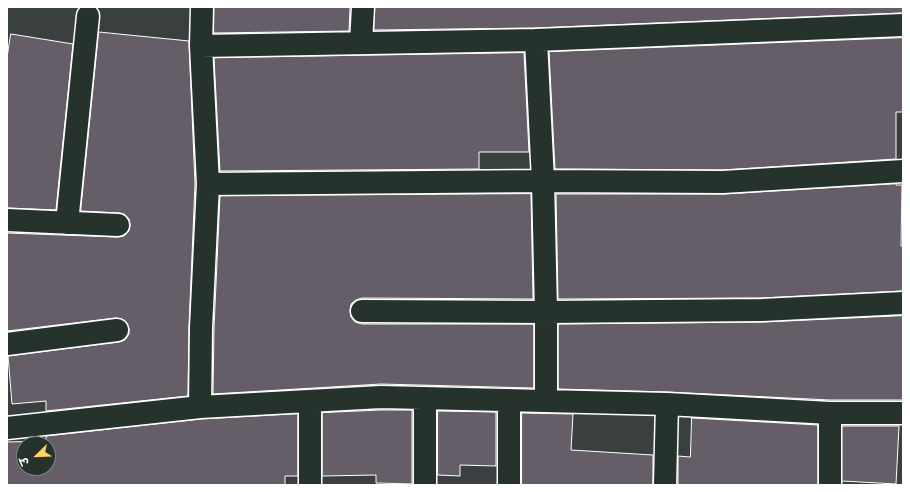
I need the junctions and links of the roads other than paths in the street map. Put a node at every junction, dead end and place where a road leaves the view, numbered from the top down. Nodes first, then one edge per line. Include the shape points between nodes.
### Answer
1 (202, 7) edge
2 (363, 7) edge
3 (88, 16) dead end
4 (903, 25) edge
5 (536, 40) junction
6 (361, 44) junction
7 (201, 46) junction
8 (903, 171) edge
9 (543, 181) junction
10 (208, 184) junction
11 (7, 220) edge
12 (67, 222) junction
13 (118, 225) dead end
14 (903, 303) edge
15 (362, 311) dead end
16 (546, 312) junction
17 (117, 330) dead end
18 (7, 344) edge
19 (425, 398) junction
20 (509, 400) junction
21 (310, 401) junction
22 (546, 401) junction
23 (667, 404) junction
24 (200, 407) junction
25 (830, 412) junction
26 (903, 413) edge
27 (7, 428) edge
28 (310, 485) edge
29 (425, 485) edge
30 (509, 485) edge
31 (665, 485) edge
32 (830, 485) edge

1 - 7 street
2 - 6 street
3 - 12 street
4 - 5 street
5 - 6 street
5 - 9 street
6 - 7 street
7 - 10 street
8 - 9 street via 723,182
9 - 10 street
9 - 16 street
10 - 24 street
11 - 12 street
12 - 13 street
14 - 16 street via 762,310
15 - 16 street
16 - 22 street
17 - 18 street
19 - 20 street
19 - 21 street via 381,396
19 - 29 street
20 - 22 street
20 - 30 street
21 - 24 street
21 - 28 street
22 - 23 street
23 - 25 street
23 - 31 street
24 - 27 street
25 - 26 street
25 - 32 street

